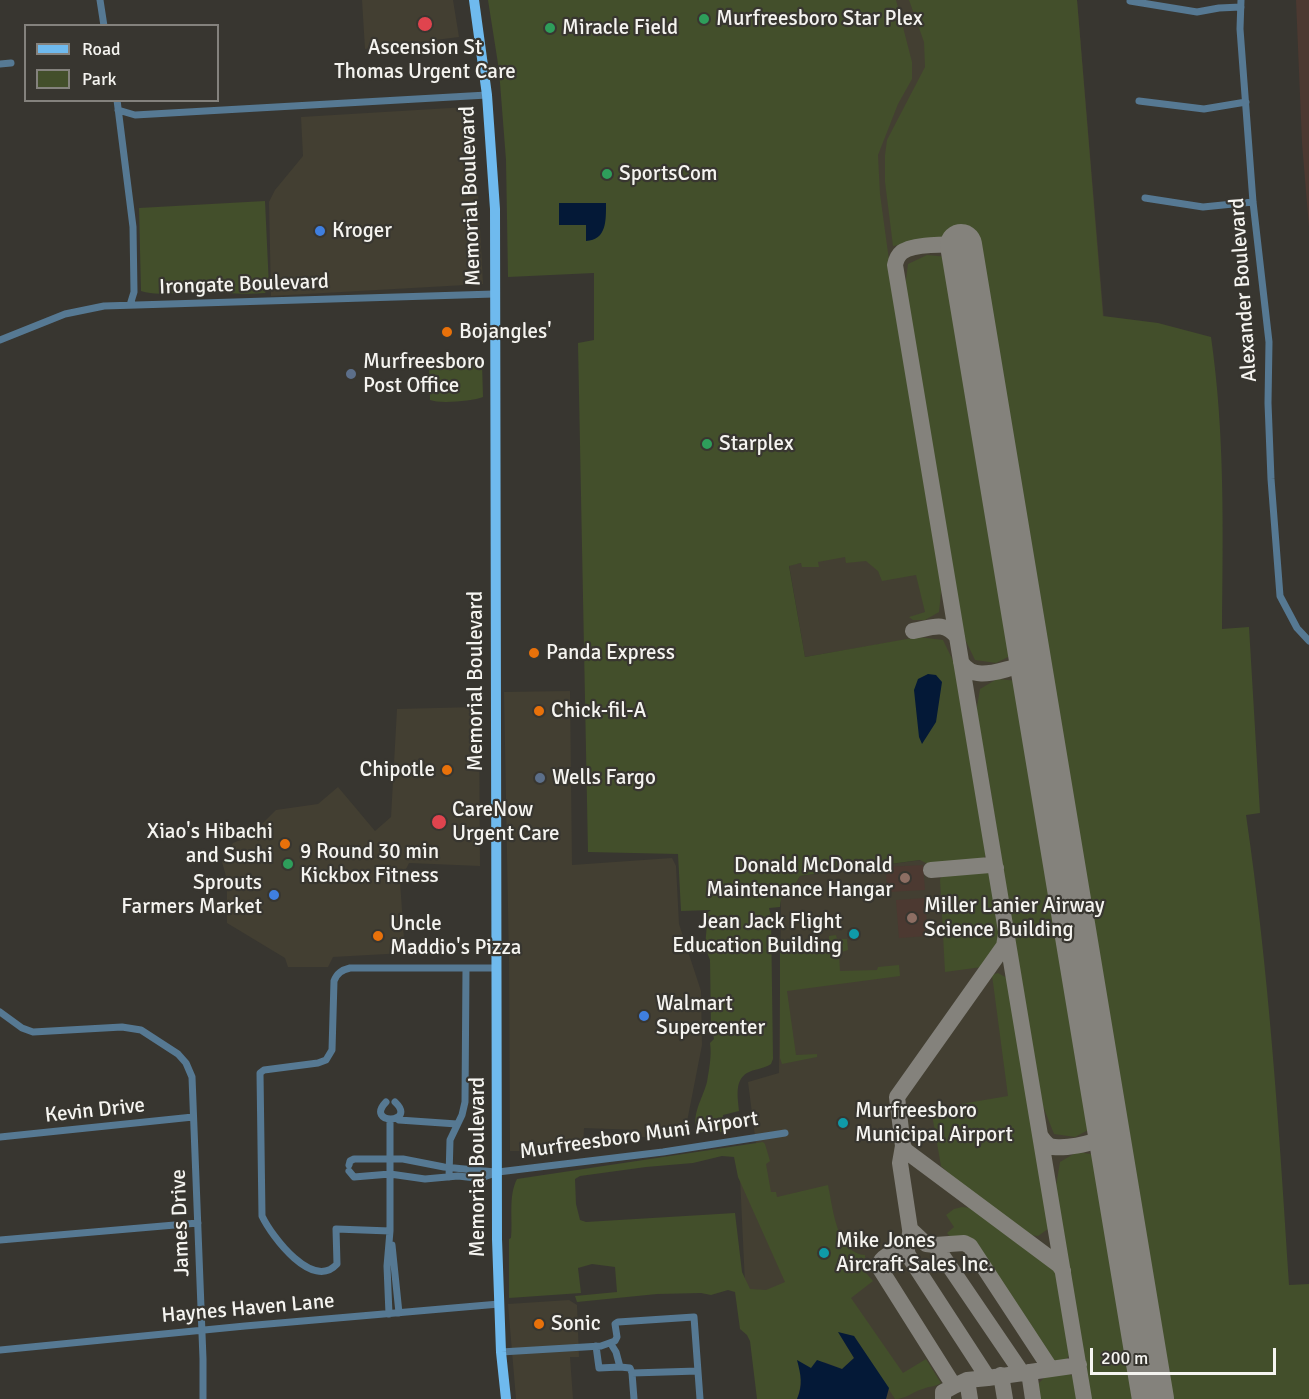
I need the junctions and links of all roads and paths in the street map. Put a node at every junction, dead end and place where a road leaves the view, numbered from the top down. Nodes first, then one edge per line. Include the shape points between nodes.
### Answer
1 (100, 0) edge
2 (474, 0) edge
3 (1130, 1) edge
4 (1241, 4) edge
5 (104, 24) edge
6 (11, 63) dead end
7 (0, 64) edge
8 (487, 95) junction
9 (1139, 101) dead end
10 (117, 102) edge
11 (1246, 102) junction
12 (118, 110) junction
13 (1145, 198) dead end
14 (1253, 202) junction
15 (494, 294) junction
16 (130, 305) junction
17 (0, 340) edge
18 (1309, 641) edge
19 (466, 968) junction
20 (496, 968) junction
21 (0, 1012) edge
22 (386, 1102) dead end
23 (395, 1102) dead end
24 (193, 1117) junction
25 (393, 1119) junction
26 (457, 1124) junction
27 (785, 1132) dead end
28 (0, 1137) edge
29 (390, 1159) junction
30 (449, 1167) junction
31 (498, 1172) junction
32 (390, 1174) junction
33 (448, 1177) junction
34 (198, 1223) junction
35 (390, 1231) junction
36 (0, 1240) edge
37 (499, 1304) junction
38 (399, 1313) junction
39 (389, 1314) junction
40 (202, 1330) junction
41 (611, 1344) junction
42 (596, 1346) junction
43 (0, 1350) edge
44 (501, 1352) junction
45 (620, 1367) junction
46 (698, 1371) junction
47 (632, 1373) junction
48 (203, 1399) edge
49 (506, 1399) edge
50 (634, 1399) edge
51 (700, 1399) edge

1 - 5 street
2 - 8 main road, Memorial Boulevard
3 - 4 street via 1197,12
4 - 11 street, Alexander Boulevard
6 - 7 street
8 - 12 street via 135,115
8 - 15 main road, Memorial Boulevard via 495,209
9 - 11 street via 1204,109
10 - 12 street
11 - 14 street, Alexander Boulevard
12 - 16 street via 134,227 134,292
13 - 14 street via 1203,207
14 - 18 street, Alexander Boulevard via 1269,342 1271,479 1280,596 1297,628
15 - 16 street, Irongate Boulevard
15 - 20 main road, Memorial Boulevard
16 - 17 street, Irongate Boulevard via 65,314
19 - 20 street
19 - 26 street via 466,1088
19 - 35 street via 341,971 334,981 329,1056 318,1063 260,1073 262,1216 270,1232 305,1267 323,1273 337,1264 336,1229
20 - 31 main road, Memorial Boulevard
21 - 24 street, James Drive via 33,1032 122,1027 141,1030 186,1063 192,1077
22 - 25 street via 381,1113
23 - 25 street via 400,1110
24 - 28 street, Kevin Drive
24 - 34 street, James Drive
25 - 26 street
25 - 29 street
26 - 30 street via 450,1140
27 - 31 street, Murfreesboro Muni Airport
29 - 30 street
29 - 32 street
29 - 32 street via 354,1159 349,1168 354,1177
30 - 31 street
30 - 33 street
31 - 33 street via 484,1177
31 - 37 main road, Memorial Boulevard
32 - 33 street via 425,1179
32 - 35 street
34 - 36 street
34 - 40 street, James Drive
35 - 38 street
35 - 39 street
37 - 38 street, Haynes Haven Lane
37 - 44 main road, Memorial Boulevard
38 - 39 street, Haynes Haven Lane
39 - 40 street, Haynes Haven Lane
40 - 43 street, Haynes Haven Lane
40 - 48 street, James Drive
41 - 42 street
41 - 45 street
41 - 46 street via 617,1337 618,1322 694,1317
42 - 44 street
42 - 45 street via 599,1368
44 - 49 main road, Memorial Boulevard
45 - 47 street via 630,1368
46 - 47 street
46 - 51 street
47 - 50 street

